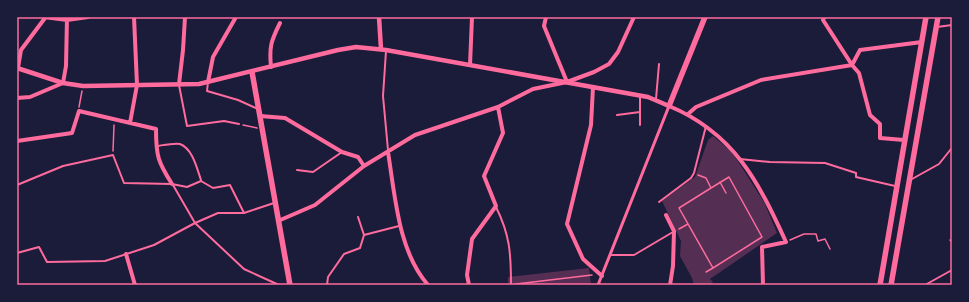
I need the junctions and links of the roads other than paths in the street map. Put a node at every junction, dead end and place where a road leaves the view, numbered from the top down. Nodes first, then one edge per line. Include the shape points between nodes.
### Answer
1 (88, 17) edge
2 (134, 17) edge
3 (185, 17) edge
4 (236, 17) edge
5 (379, 17) edge
6 (472, 17) edge
7 (546, 17) edge
8 (634, 17) edge
9 (704, 17) edge
10 (824, 17) edge
11 (926, 17) edge
12 (938, 17) edge
13 (44, 18) edge
14 (67, 19) edge
15 (280, 24) dead end
16 (952, 25) edge
17 (936, 27) junction
18 (922, 42) junction
19 (383, 49) junction
20 (470, 64) junction
21 (659, 64) dead end
22 (852, 65) junction
23 (271, 67) junction
24 (17, 68) edge
25 (252, 72) junction
26 (208, 82) junction
27 (567, 82) junction
28 (63, 83) junction
29 (179, 84) junction
30 (137, 86) junction
31 (593, 87) junction
32 (640, 95) junction
33 (17, 98) edge
34 (656, 100) junction
35 (669, 106) junction
36 (498, 107) junction
37 (259, 110) junction
38 (640, 112) junction
39 (688, 114) junction
40 (618, 115) dead end
41 (260, 116) junction
42 (130, 123) junction
43 (239, 124) road end
44 (640, 125) dead end
45 (706, 125) junction
46 (904, 140) junction
47 (17, 141) edge
48 (156, 146) junction
49 (951, 149) dead end
50 (342, 152) junction
51 (388, 152) junction
52 (740, 159) junction
53 (364, 166) junction
54 (297, 170) dead end
55 (909, 180) junction
56 (201, 181) junction
57 (172, 184) junction
58 (17, 185) edge
59 (896, 186) junction
60 (275, 202) junction
61 (659, 202) dead end
62 (496, 206) junction
63 (244, 213) junction
64 (666, 215) dead end
65 (358, 217) dead end
66 (278, 221) junction
67 (195, 223) junction
68 (400, 226) junction
69 (674, 231) junction
70 (364, 235) junction
71 (17, 253) edge
72 (126, 254) junction
73 (610, 255) junction
74 (952, 270) edge
75 (602, 276) junction
76 (135, 285) edge
77 (279, 285) edge
78 (290, 285) edge
79 (327, 285) edge
80 (428, 285) edge
81 (469, 285) edge
82 (511, 285) edge
83 (598, 285) edge
84 (670, 285) edge
85 (763, 285) edge
86 (880, 285) edge
87 (891, 285) edge
88 (925, 285) edge

1 - 14 street
2 - 30 street
3 - 29 street
4 - 26 street via 213,57
5 - 19 street
6 - 20 street
7 - 27 street via 544,26
8 - 27 street via 618,52 609,64
9 - 35 main road
10 - 22 street via 823,20
11 - 18 main road
12 - 17 main road
13 - 14 street
13 - 24 street via 21,50
14 - 28 street
15 - 23 street via 270,42
16 - 17 lane
17 - 55 main road
18 - 22 street via 860,50
18 - 46 main road
19 - 20 street
19 - 23 street via 356,47
19 - 51 lane via 383,96
20 - 27 street
21 - 34 lane
22 - 39 street via 761,80 696,106
22 - 46 street via 859,73 870,115 880,124 880,138
23 - 25 street
24 - 28 street
25 - 26 street
25 - 37 main road
26 - 29 street
26 - 37 lane via 207,91 238,100
27 - 31 street
27 - 36 street via 533,89
28 - 30 street via 83,86
28 - 33 street via 30,97
29 - 30 street
29 - 43 lane via 187,126 224,121
30 - 42 street
31 - 32 street
31 - 75 street via 591,125 567,224 583,259
32 - 34 street
32 - 38 lane
34 - 35 street
35 - 39 street
35 - 73 street
36 - 51 street via 415,135
36 - 62 street via 503,133 484,176
37 - 41 main road
38 - 40 lane
38 - 44 lane
39 - 45 street
41 - 50 street via 285,118
41 - 60 main road
42 - 47 street via 79,111 72,133
42 - 48 street via 156,129
45 - 52 street via 735,151
45 - 61 lane via 691,178
46 - 59 main road
48 - 56 lane via 179,144 185,148 193,159
48 - 57 street via 159,165
49 - 55 lane via 939,164
50 - 53 street via 358,157
50 - 54 lane via 313,172
51 - 53 street
51 - 68 street
52 - 59 lane via 825,163 856,173 856,177
52 - 85 street via 767,199 786,242 762,247
53 - 66 street via 315,205
55 - 87 main road
56 - 57 lane via 187,187
56 - 63 lane via 213,188 230,185
57 - 58 lane via 124,183 113,155 63,166
57 - 67 lane
59 - 86 main road
60 - 63 lane
60 - 66 main road
62 - 81 street via 472,239 467,275
62 - 82 lane via 506,226 511,248
63 - 67 lane via 218,213
64 - 69 street
65 - 70 lane
66 - 78 main road
67 - 72 lane via 154,245
67 - 77 lane via 244,269
68 - 70 lane
68 - 80 street via 419,274
69 - 73 lane via 634,255
69 - 84 street
70 - 79 lane via 360,248 344,254 328,278
71 - 72 lane via 39,247 47,262 105,261
72 - 76 street
73 - 75 street
74 - 88 lane
75 - 83 street

